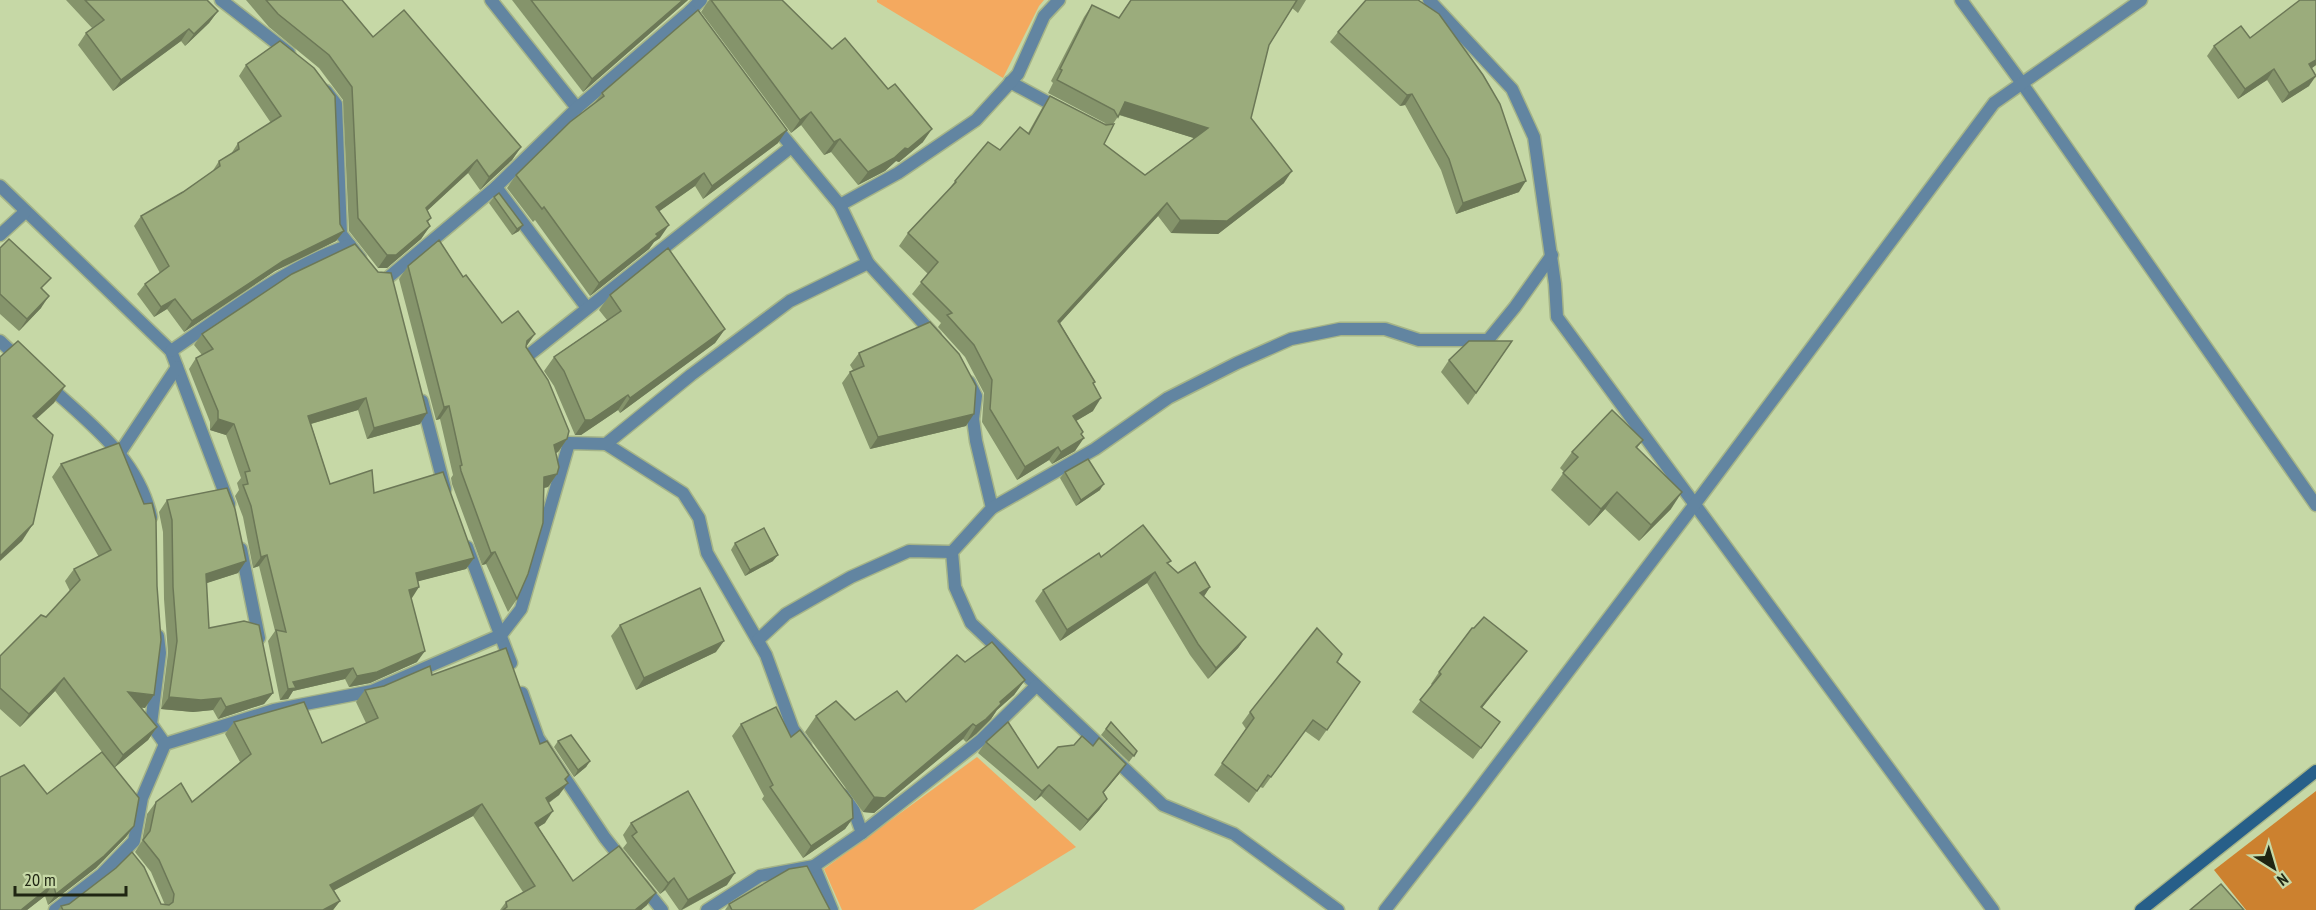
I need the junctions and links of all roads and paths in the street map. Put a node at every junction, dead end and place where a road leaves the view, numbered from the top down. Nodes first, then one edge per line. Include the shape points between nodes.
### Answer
1 (221, 0) edge
2 (491, 0) edge
3 (701, 0) edge
4 (1059, 0) edge
5 (1429, 0) edge
6 (1961, 0) edge
7 (2141, 0) edge
8 (690, 11) junction
9 (710, 38) edge
10 (296, 58) edge
11 (319, 80) edge
12 (1010, 82) junction
13 (2021, 82) junction
14 (577, 108) junction
15 (764, 111) edge
16 (1071, 114) edge
17 (791, 147) junction
18 (0, 186) edge
19 (496, 187) junction
20 (840, 206) junction
21 (25, 212) junction
22 (0, 236) edge
23 (350, 245) junction
24 (1552, 255) junction
25 (868, 263) junction
26 (587, 308) junction
27 (0, 341) edge
28 (943, 345) edge
29 (171, 351) junction
30 (177, 367) junction
31 (962, 370) edge
32 (536, 373) edge
33 (418, 387) edge
34 (606, 444) junction
35 (119, 454) junction
36 (448, 497) edge
37 (1695, 504) junction
38 (2316, 505) edge
39 (992, 508) junction
40 (235, 519) edge
41 (155, 532) edge
42 (464, 539) edge
43 (239, 541) edge
44 (952, 552) junction
45 (157, 621) edge
46 (501, 635) junction
47 (758, 640) junction
48 (262, 654) edge
49 (1036, 686) junction
50 (165, 744) junction
51 (813, 756) edge
52 (2316, 771) edge
53 (834, 783) edge
54 (862, 833) junction
55 (814, 866) junction
56 (55, 910) edge
57 (662, 910) edge
58 (707, 910) edge
59 (832, 910) edge
60 (1338, 910) edge
61 (1385, 910) edge
62 (1993, 910) edge
63 (2141, 910) edge

1 - 10 street
2 - 14 street
3 - 8 street
4 - 12 street via 1044,16 1018,74
5 - 24 street via 1512,89 1534,137
6 - 13 street
7 - 13 street
8 - 9 street
8 - 14 street
11 - 23 street via 336,104 341,234
12 - 16 street
12 - 20 street via 976,120 898,173
13 - 37 street via 1994,103
13 - 38 street
14 - 19 street
15 - 17 street
17 - 20 street
17 - 26 street
18 - 21 street
19 - 23 street via 392,282 371,272
19 - 26 street
20 - 25 street
21 - 22 street
21 - 29 street
23 - 29 street via 275,282
24 - 37 street via 1557,317
24 - 39 street via 1488,340 1419,340 1385,329 1340,329 1291,339 1168,398 1095,449
25 - 28 street
25 - 34 street via 790,301
26 - 32 street via 525,358
27 - 35 street
29 - 30 street
30 - 35 street
30 - 40 street
31 - 39 street via 976,396 976,441
33 - 36 street
34 - 46 street via 568,439 521,609
34 - 47 street via 683,493 699,518 707,553
35 - 41 street via 132,468 147,499
37 - 61 street
37 - 62 street
39 - 44 street
42 - 46 street
43 - 48 street
44 - 47 street via 909,551 860,573 786,614
44 - 49 street via 955,587 971,623
45 - 50 street via 160,653 152,724
46 - 50 street via 372,691 272,704
46 - 57 street via 538,738 605,838
47 - 51 street via 793,729
49 - 54 street via 981,740
49 - 60 street via 1163,805 1234,834
50 - 56 street via 142,798 134,841 127,855
52 - 63 street
53 - 54 street via 855,811
54 - 55 street
55 - 58 street via 760,876
55 - 59 street

